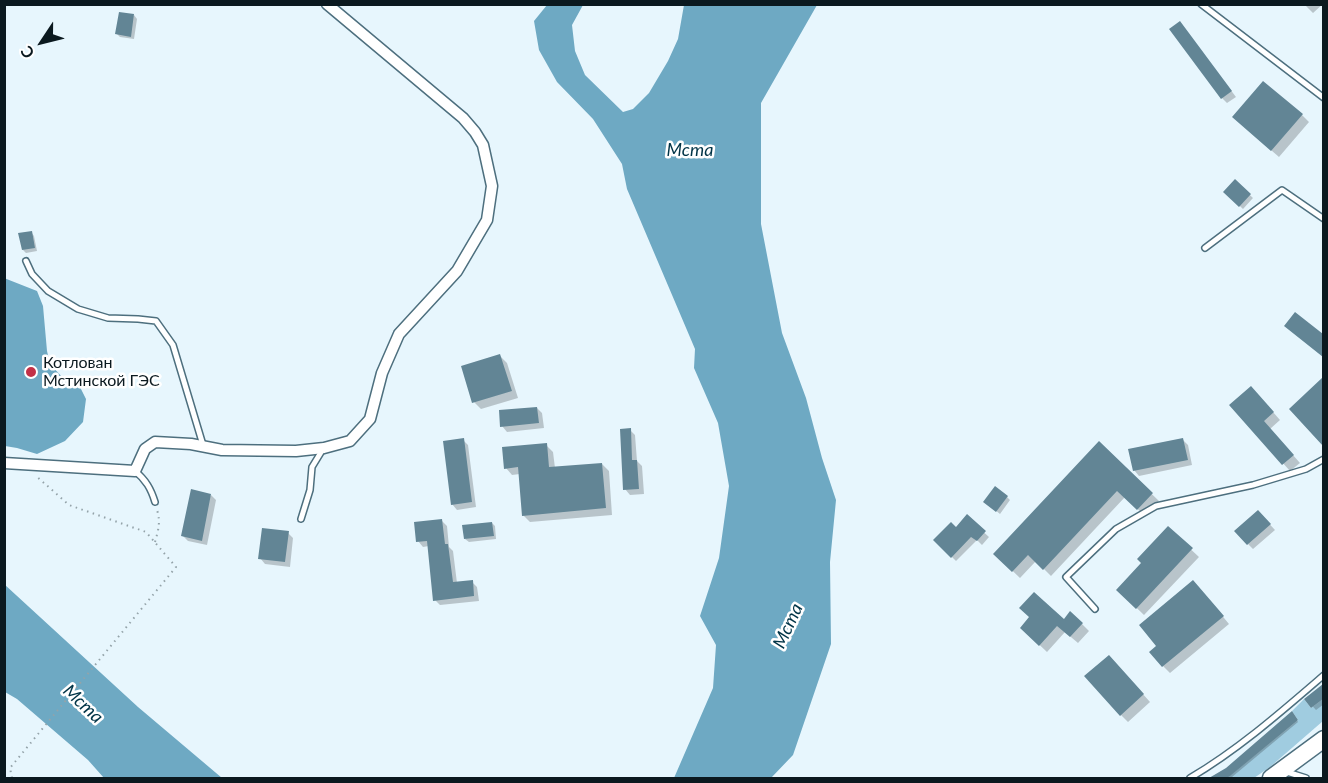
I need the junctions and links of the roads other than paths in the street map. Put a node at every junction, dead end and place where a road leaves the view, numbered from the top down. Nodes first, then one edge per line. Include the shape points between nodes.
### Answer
1 (327, 4) edge
2 (1201, 4) edge
3 (1323, 98) edge
4 (1323, 219) edge
5 (1204, 248) dead end
6 (26, 261) dead end
7 (204, 447) junction
8 (324, 448) junction
9 (1323, 459) edge
10 (4, 463) edge
11 (135, 471) junction
12 (155, 502) road end
13 (300, 519) dead end
14 (1095, 609) dead end
15 (1323, 675) edge
16 (1323, 741) edge
17 (1277, 775) edge
18 (1190, 778) edge
19 (1306, 778) edge

1 - 8 street via 464,118 483,145 492,186 487,220 457,271 399,334 382,373 370,419 350,441
2 - 3 lane
4 - 5 lane via 1282,190
6 - 7 lane via 48,291 78,309 108,318 156,321 173,345
7 - 8 street via 257,452
7 - 11 street via 155,442 145,449
8 - 13 lane via 312,467 310,490
9 - 14 lane via 1306,469 1253,485 1156,506 1116,529 1066,577
10 - 11 street
11 - 12 lane via 145,480
15 - 18 lane via 1273,719
16 - 17 main road
17 - 19 lane

